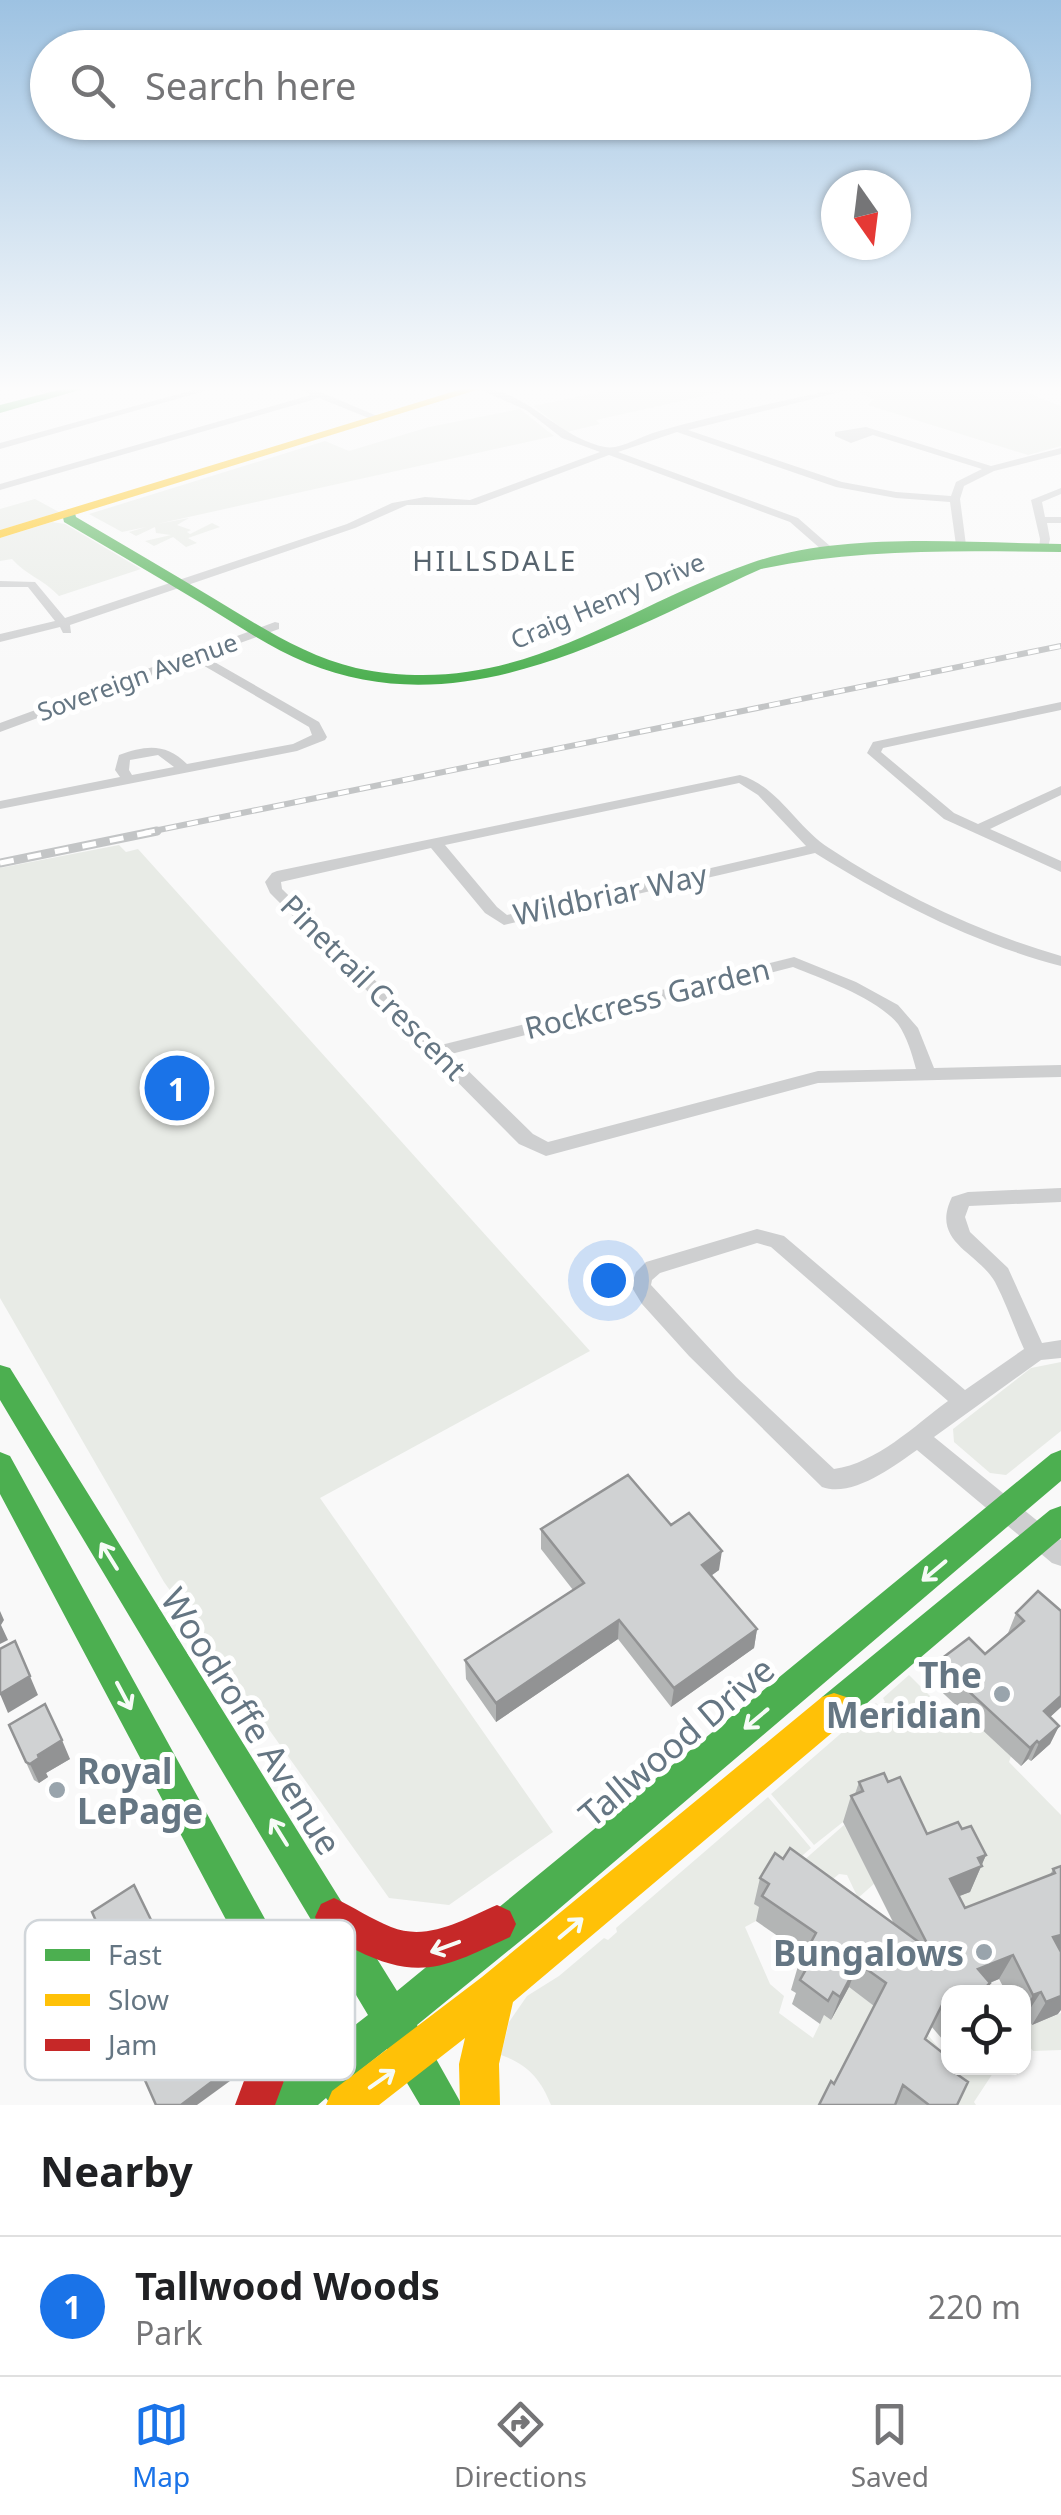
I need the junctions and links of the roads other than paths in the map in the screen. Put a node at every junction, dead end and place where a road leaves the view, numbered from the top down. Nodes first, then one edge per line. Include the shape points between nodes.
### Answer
1 (161, 485) edge
2 (519, 485) edge
3 (700, 485) edge
4 (841, 485) edge
5 (960, 485) edge
6 (1061, 491) edge
7 (955, 499) junction
8 (69, 513) junction
9 (1061, 520) edge
10 (0, 534) edge
11 (1050, 540) edge
12 (961, 542) junction
13 (822, 545) junction
14 (188, 583) junction
15 (0, 584) edge
16 (65, 626) junction
17 (267, 628) junction
18 (0, 638) edge
19 (193, 655) junction
20 (1061, 706) edge
21 (0, 728) edge
22 (183, 768) junction
23 (129, 780) junction
24 (1061, 790) edge
25 (0, 805) edge
26 (976, 830) junction
27 (434, 842) junction
28 (817, 848) junction
29 (1061, 867) edge
30 (1061, 962) edge
31 (439, 1051) junction
32 (1061, 1071) edge
33 (926, 1074) junction
34 (1061, 1195) edge
35 (1061, 1349) edge
36 (1036, 1352) junction
37 (0, 1376) edge
38 (964, 1402) junction
39 (916, 1436) junction
40 (1061, 1464) edge
41 (0, 1465) edge
42 (1008, 1508) junction
43 (1061, 1519) edge
44 (1041, 1537) junction
45 (1061, 1556) edge
46 (533, 1907) junction
47 (331, 1915) junction
48 (246, 1920) edge
49 (334, 1920) edge
50 (339, 1920) edge
51 (355, 1929) edge
52 (355, 1956) edge
53 (496, 1991) junction
54 (393, 2020) junction
55 (355, 2048) edge
56 (414, 2057) junction
57 (264, 2080) edge
58 (315, 2080) edge
59 (337, 2080) edge
60 (349, 2104) edge
61 (254, 2105) edge
62 (286, 2105) edge
63 (442, 2105) edge
64 (480, 2105) edge

1 - 8 street
2 - 14 street via 461,505 420,500 388,507
3 - 13 street via 794,520
4 - 7 street
5 - 7 street
6 - 11 street via 1036,500
7 - 12 street
8 - 10 street
8 - 14 street, Craig Henry Drive via 70,520
9 - 11 street
11 - 12 street, Craig Henry Drive
12 - 13 street, Craig Henry Drive
13 - 17 street, Craig Henry Drive via 757,566 536,662 462,678 354,672 307,656
14 - 16 street
14 - 17 street, Craig Henry Drive
15 - 16 street via 31,584
16 - 18 street
17 - 19 street, Sovereign Avenue
19 - 21 street, Sovereign Avenue
19 - 22 street via 321,733 297,746
20 - 26 street via 878,746 874,753 923,797
22 - 23 street
22 - 23 street via 155,749 124,758
23 - 25 street
24 - 26 street
26 - 29 street
27 - 28 street, Pinetrail Crescent via 730,778 758,788
27 - 28 street, Wildbriar Way via 504,920
27 - 31 street, Pinetrail Crescent via 273,882 371,989
28 - 30 street, Pinetrail Crescent via 980,932
31 - 33 street, Pinetrail Crescent via 526,1139 546,1149 797,1080
31 - 33 street, Rockcress Garden via 794,962 899,1015
32 - 33 street, Pinetrail Crescent
34 - 36 street via 968,1199 959,1202 955,1217 961,1236 1001,1274
35 - 36 street
36 - 38 street
47 -> 37 street, Woodroffe Avenue
38 - 39 street
38 - 39 street via 768,1237 653,1267 643,1278 641,1286 656,1306 830,1480 860,1475
39 - 42 street
40 - 42 street, Tallwood Drive
41 -> 48 street
42 - 44 street
42 -> 46 street, Tallwood Drive
43 - 44 street
44 - 45 street
53 -> 44 street
46 -> 51 street via 442,1950 413,1956
46 - 54 street, Tallwood Drive
47 - 49 street, Woodroffe Avenue
50 -> 47 street
52 - 54 street, Woodroffe Avenue
53 - 56 street
53 - 64 street via 479,2064
54 - 55 street, Tallwood Drive
54 - 56 street, Woodroffe Avenue
60 -> 56 street
56 - 63 street, Woodroffe Avenue
57 - 61 street
58 - 62 street, Tallwood Drive
59 - 60 street

